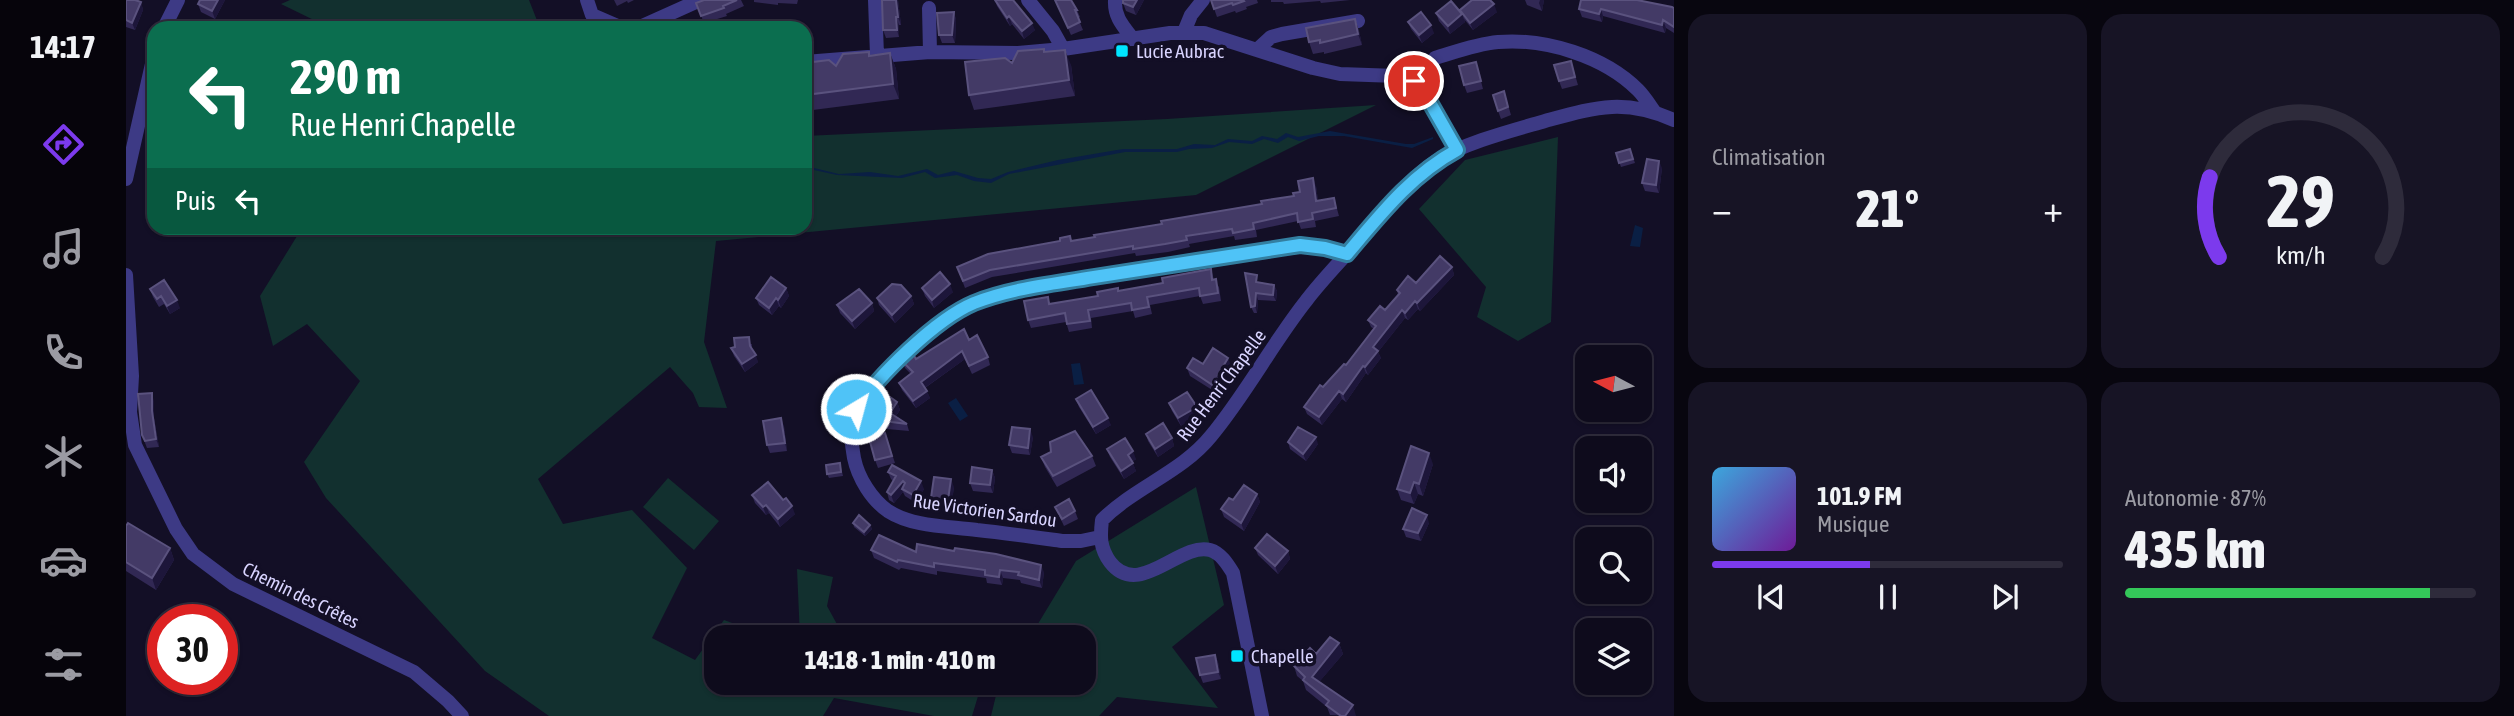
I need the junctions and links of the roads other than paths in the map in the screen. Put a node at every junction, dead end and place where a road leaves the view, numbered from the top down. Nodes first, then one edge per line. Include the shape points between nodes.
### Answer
1 (178, 0) edge
2 (587, 0) edge
3 (700, 0) edge
4 (875, 0) edge
5 (1028, 0) edge
6 (1115, 0) edge
7 (1203, 0) edge
8 (929, 8) dead end
9 (168, 21) edge
10 (606, 21) edge
11 (654, 21) edge
12 (1357, 21) edge
13 (1184, 32) junction
14 (1133, 39) junction
15 (1063, 49) junction
16 (1258, 49) junction
17 (930, 52) junction
18 (877, 55) junction
19 (1435, 58) dead end
20 (812, 61) edge
21 (147, 86) edge
22 (1654, 111) junction
23 (1674, 120) edge
24 (1457, 150) junction
25 (126, 179) edge
26 (1347, 254) junction
27 (126, 275) edge
28 (129, 378) edge
29 (1100, 537) junction
30 (462, 716) edge
31 (1262, 716) edge

1 - 9 street
2 - 10 street via 592,15
3 - 11 street
4 - 18 street
5 - 15 street
6 - 14 street via 1114,10
7 - 13 street
8 - 17 street
12 - 16 street via 1271,37
13 - 14 street
13 - 16 street via 1204,33
14 - 15 street
15 - 17 street
16 - 24 street via 1340,74 1414,81
17 - 18 street
18 - 20 street
19 - 22 street via 1498,42 1569,51 1619,74
21 - 25 street
22 - 23 street
22 - 24 street, Rue Henri Chapelle via 1597,107
24 - 26 street, Rue Henri Chapelle via 1410,182
26 - 29 street, Rue Henri Chapelle via 1306,301 1210,437 1191,457 1115,507 1102,520
26 - 29 street, Rue Victorien Sardou via 1300,245 995,296 955,313 936,328 882,375 856,409 852,437 856,466 874,497 897,516 1062,541
27 - 28 street, Chemin des Crêtes
28 - 30 street, Chemin des Crêtes via 135,445 193,554 233,584 414,672
29 - 31 street via 1103,553 1115,569 1133,575 1192,552 1210,550 1222,558 1233,573

